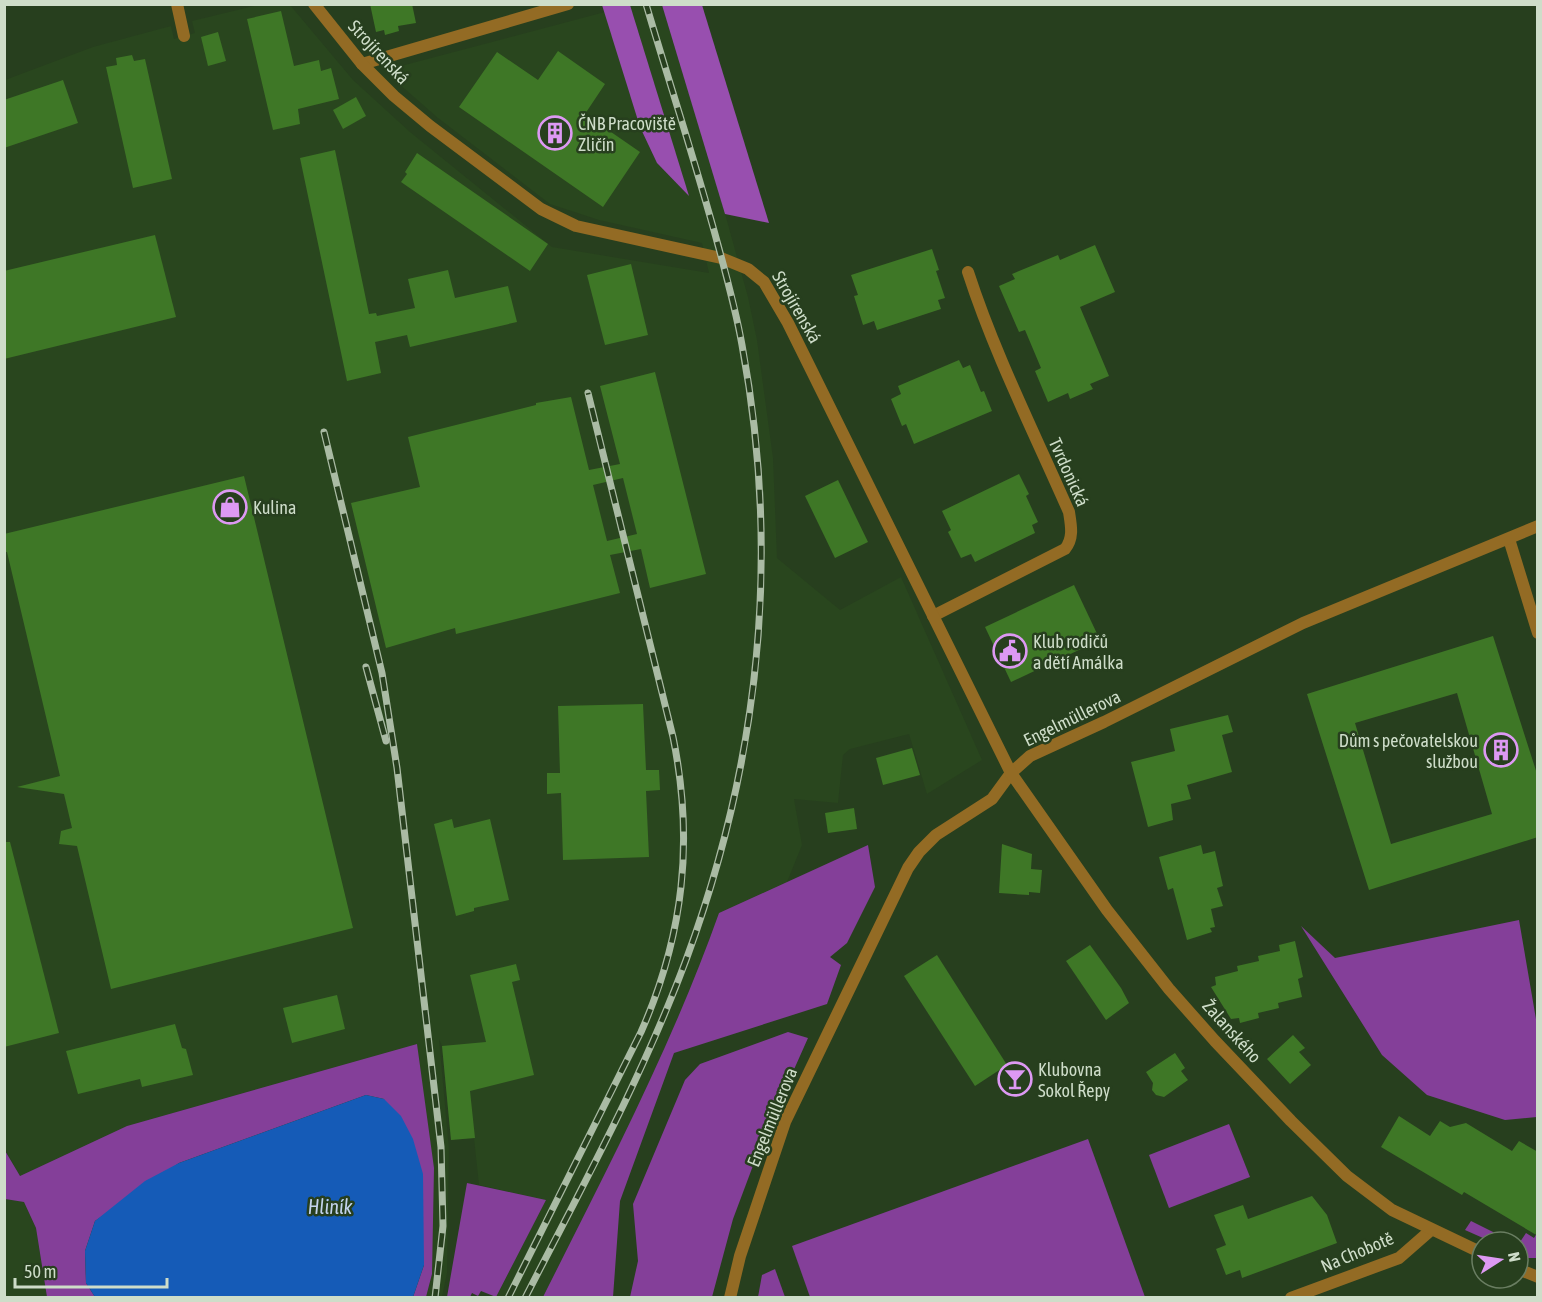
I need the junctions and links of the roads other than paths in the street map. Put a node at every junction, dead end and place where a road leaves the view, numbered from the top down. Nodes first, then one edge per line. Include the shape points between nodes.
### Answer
1 (177, 4) edge
2 (314, 4) edge
3 (568, 4) edge
4 (184, 36) dead end
5 (362, 64) junction
6 (968, 272) dead end
7 (1538, 526) edge
8 (1509, 539) junction
9 (933, 616) junction
10 (1538, 633) edge
11 (1011, 773) junction
12 (1431, 1230) junction
13 (1470, 1248) edge
14 (730, 1298) edge
15 (1291, 1298) edge

1 - 4 street
2 - 5 street, Strojírenská
3 - 5 street
5 - 9 street, Strojírenská via 430,126 558,219 722,258 758,275 788,323
6 - 9 street, Tvrdonická via 984,322 1069,512 1072,528 1065,549
7 - 8 street, Engelmüllerova
8 - 10 street
8 - 11 street, Engelmüllerova via 1303,623 1030,756
9 - 11 street, Strojírenská
11 - 12 street, Žalanského via 1107,910 1215,1041 1347,1176 1392,1210
11 - 14 street, Engelmüllerova via 992,799 936,835 908,868 785,1122
12 - 13 street, Žalanského
12 - 15 street, Na Chobotě via 1399,1258

